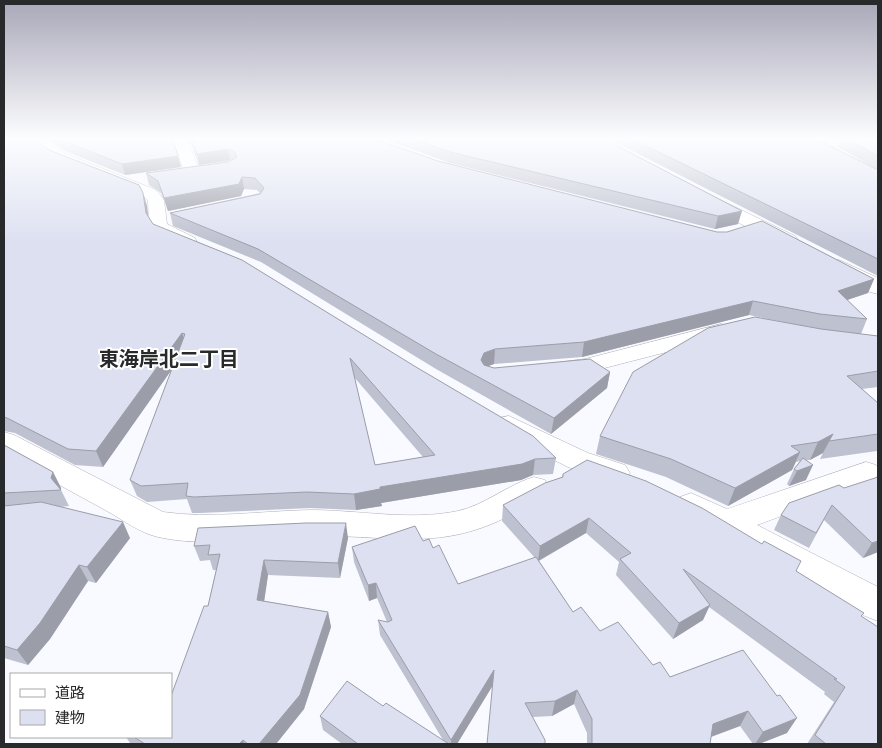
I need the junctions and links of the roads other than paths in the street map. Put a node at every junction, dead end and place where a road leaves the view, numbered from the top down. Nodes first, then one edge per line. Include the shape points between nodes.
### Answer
1 (101, 173) edge
2 (186, 173) edge
3 (172, 175) edge
4 (153, 178) edge
5 (124, 182) junction
6 (688, 190) edge
7 (759, 226) junction
8 (739, 233) edge
9 (206, 248) edge
10 (878, 287) edge
11 (740, 327) edge
12 (539, 370) edge
13 (493, 416) edge
14 (4, 442) edge
15 (866, 473) dead end
16 (534, 488) edge
17 (728, 522) junction
18 (878, 605) edge

1 - 5 street
2 - 3 street
4 - 5 street
5 - 9 street via 150,193 154,198 166,218 158,226 163,231
6 - 7 street
7 - 8 street
7 - 10 street
11 - 12 street via 584,366
13 - 17 street via 578,460 650,486
14 - 16 street via 156,524 180,528 312,523 455,524 480,516
15 - 17 street
17 - 18 street

